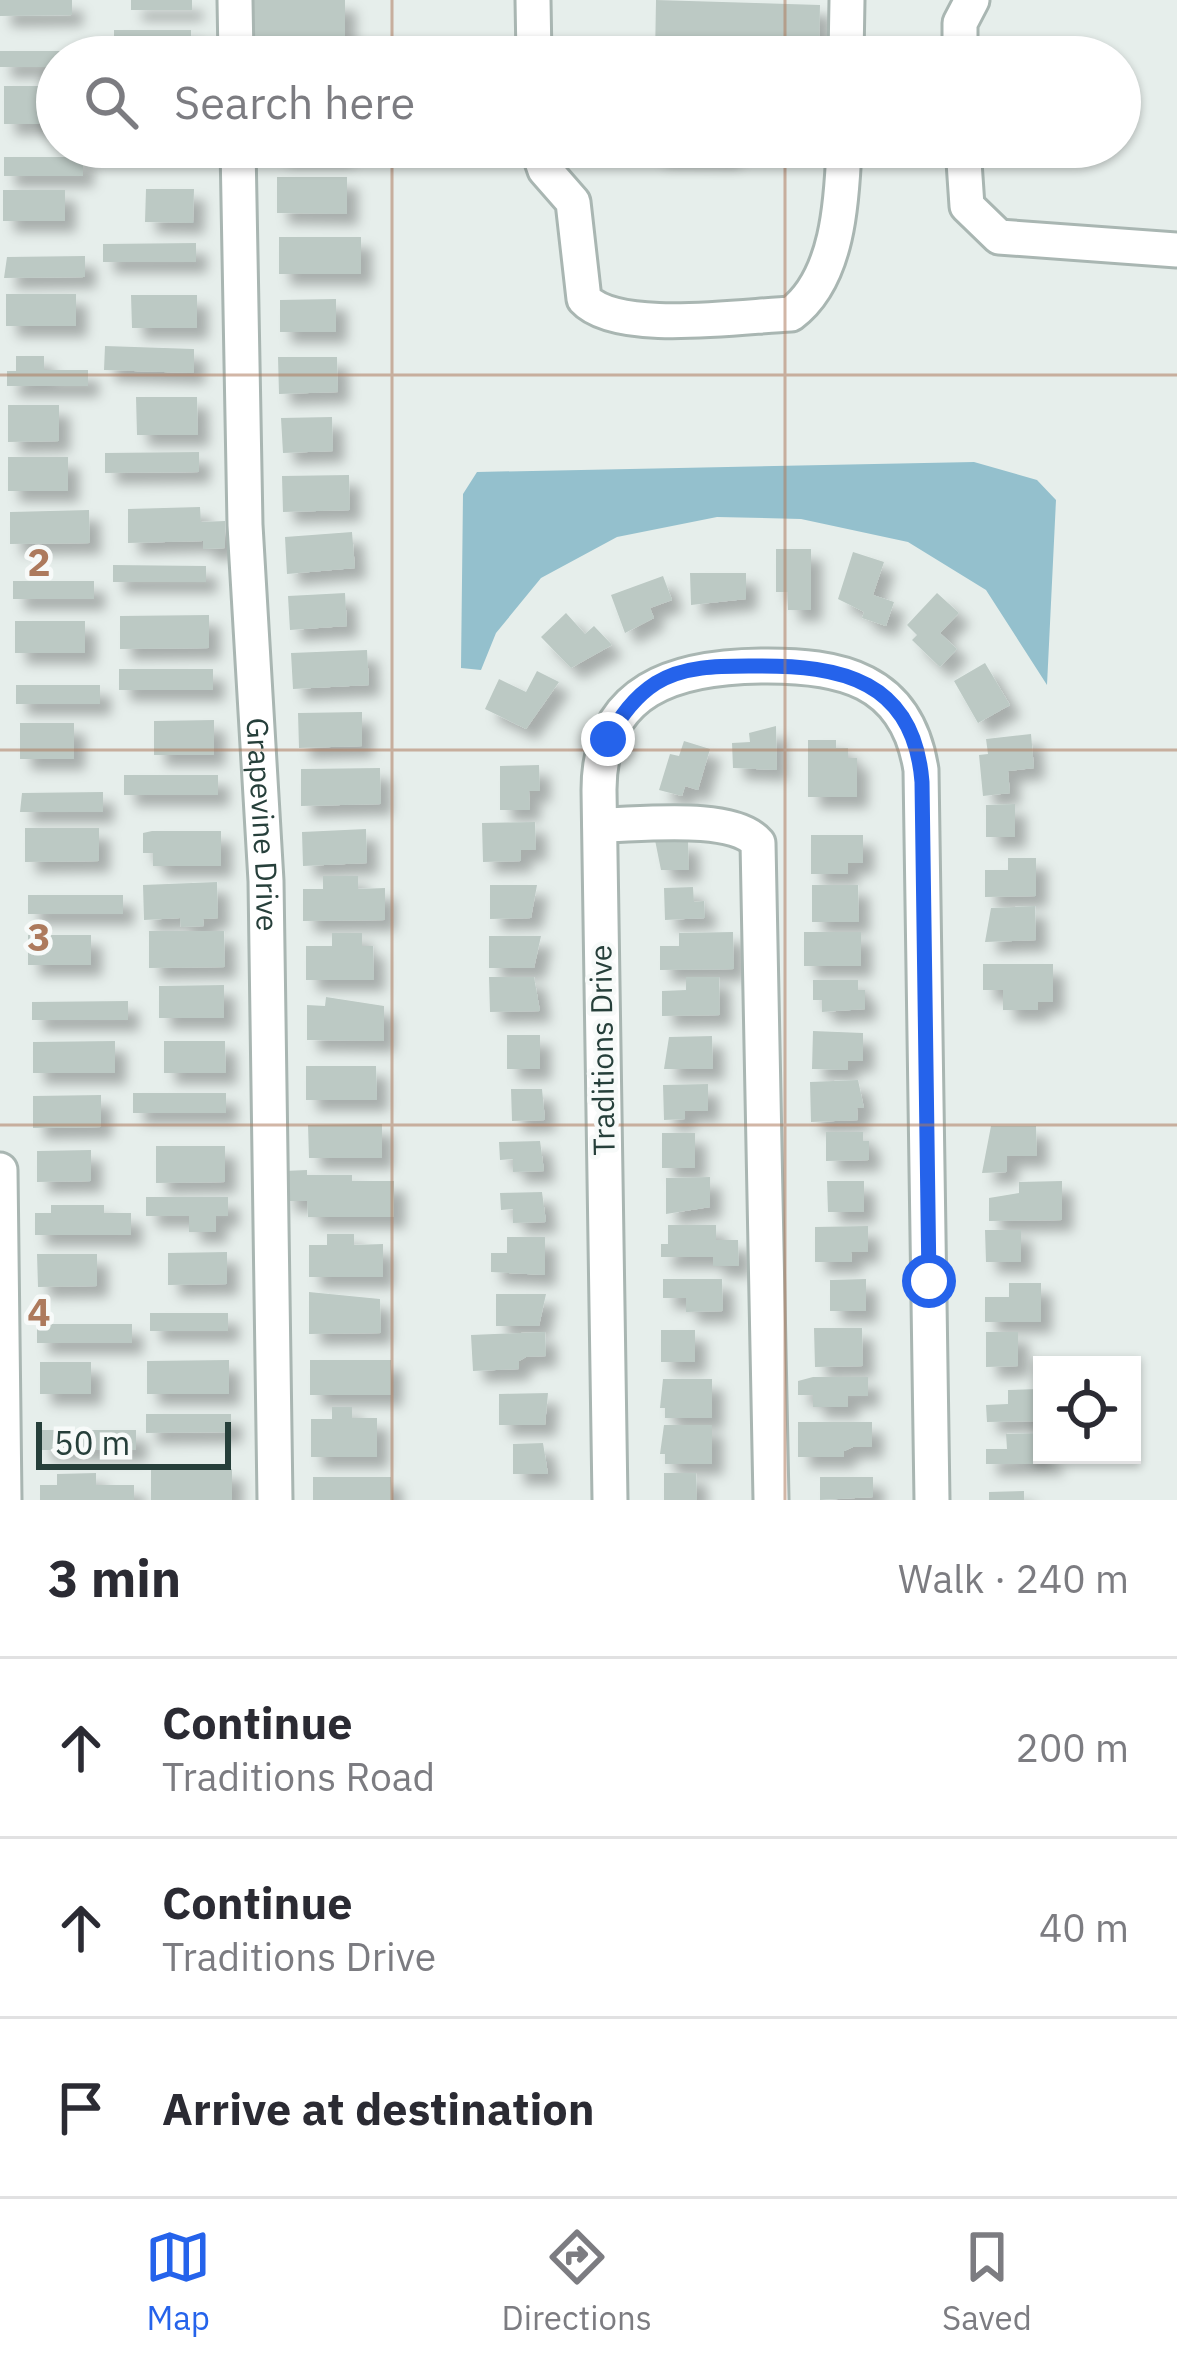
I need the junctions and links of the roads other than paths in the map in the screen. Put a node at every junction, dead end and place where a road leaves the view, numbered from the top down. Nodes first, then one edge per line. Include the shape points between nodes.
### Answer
1 (235, 0) edge
2 (533, 0) edge
3 (847, 0) edge
4 (972, 0) edge
5 (236, 36) edge
6 (534, 36) edge
7 (846, 36) edge
8 (960, 36) edge
9 (238, 168) edge
10 (543, 168) edge
11 (842, 168) edge
12 (964, 168) edge
13 (1177, 250) edge
14 (600, 825) junction
15 (0, 1170) edge
16 (1, 1287) edge
17 (4, 1500) edge
18 (275, 1500) edge
19 (610, 1500) edge
20 (771, 1500) edge
21 (932, 1500) edge

1 - 5 street
2 - 6 street
3 - 7 street
4 - 8 street
9 - 18 street, Grapevine Drive via 245,525 270,1016
10 - 11 street via 573,202 584,299 630,320 791,314 804,305 836,226
12 - 13 street via 967,206 999,237
14 - 19 street, Traditions Drive
14 - 20 street via 729,827 758,843
14 - 21 street, Traditions Drive via 601,764 620,718 656,683 716,666 814,665 850,674 898,711 919,756
15 - 16 street
16 - 17 street

